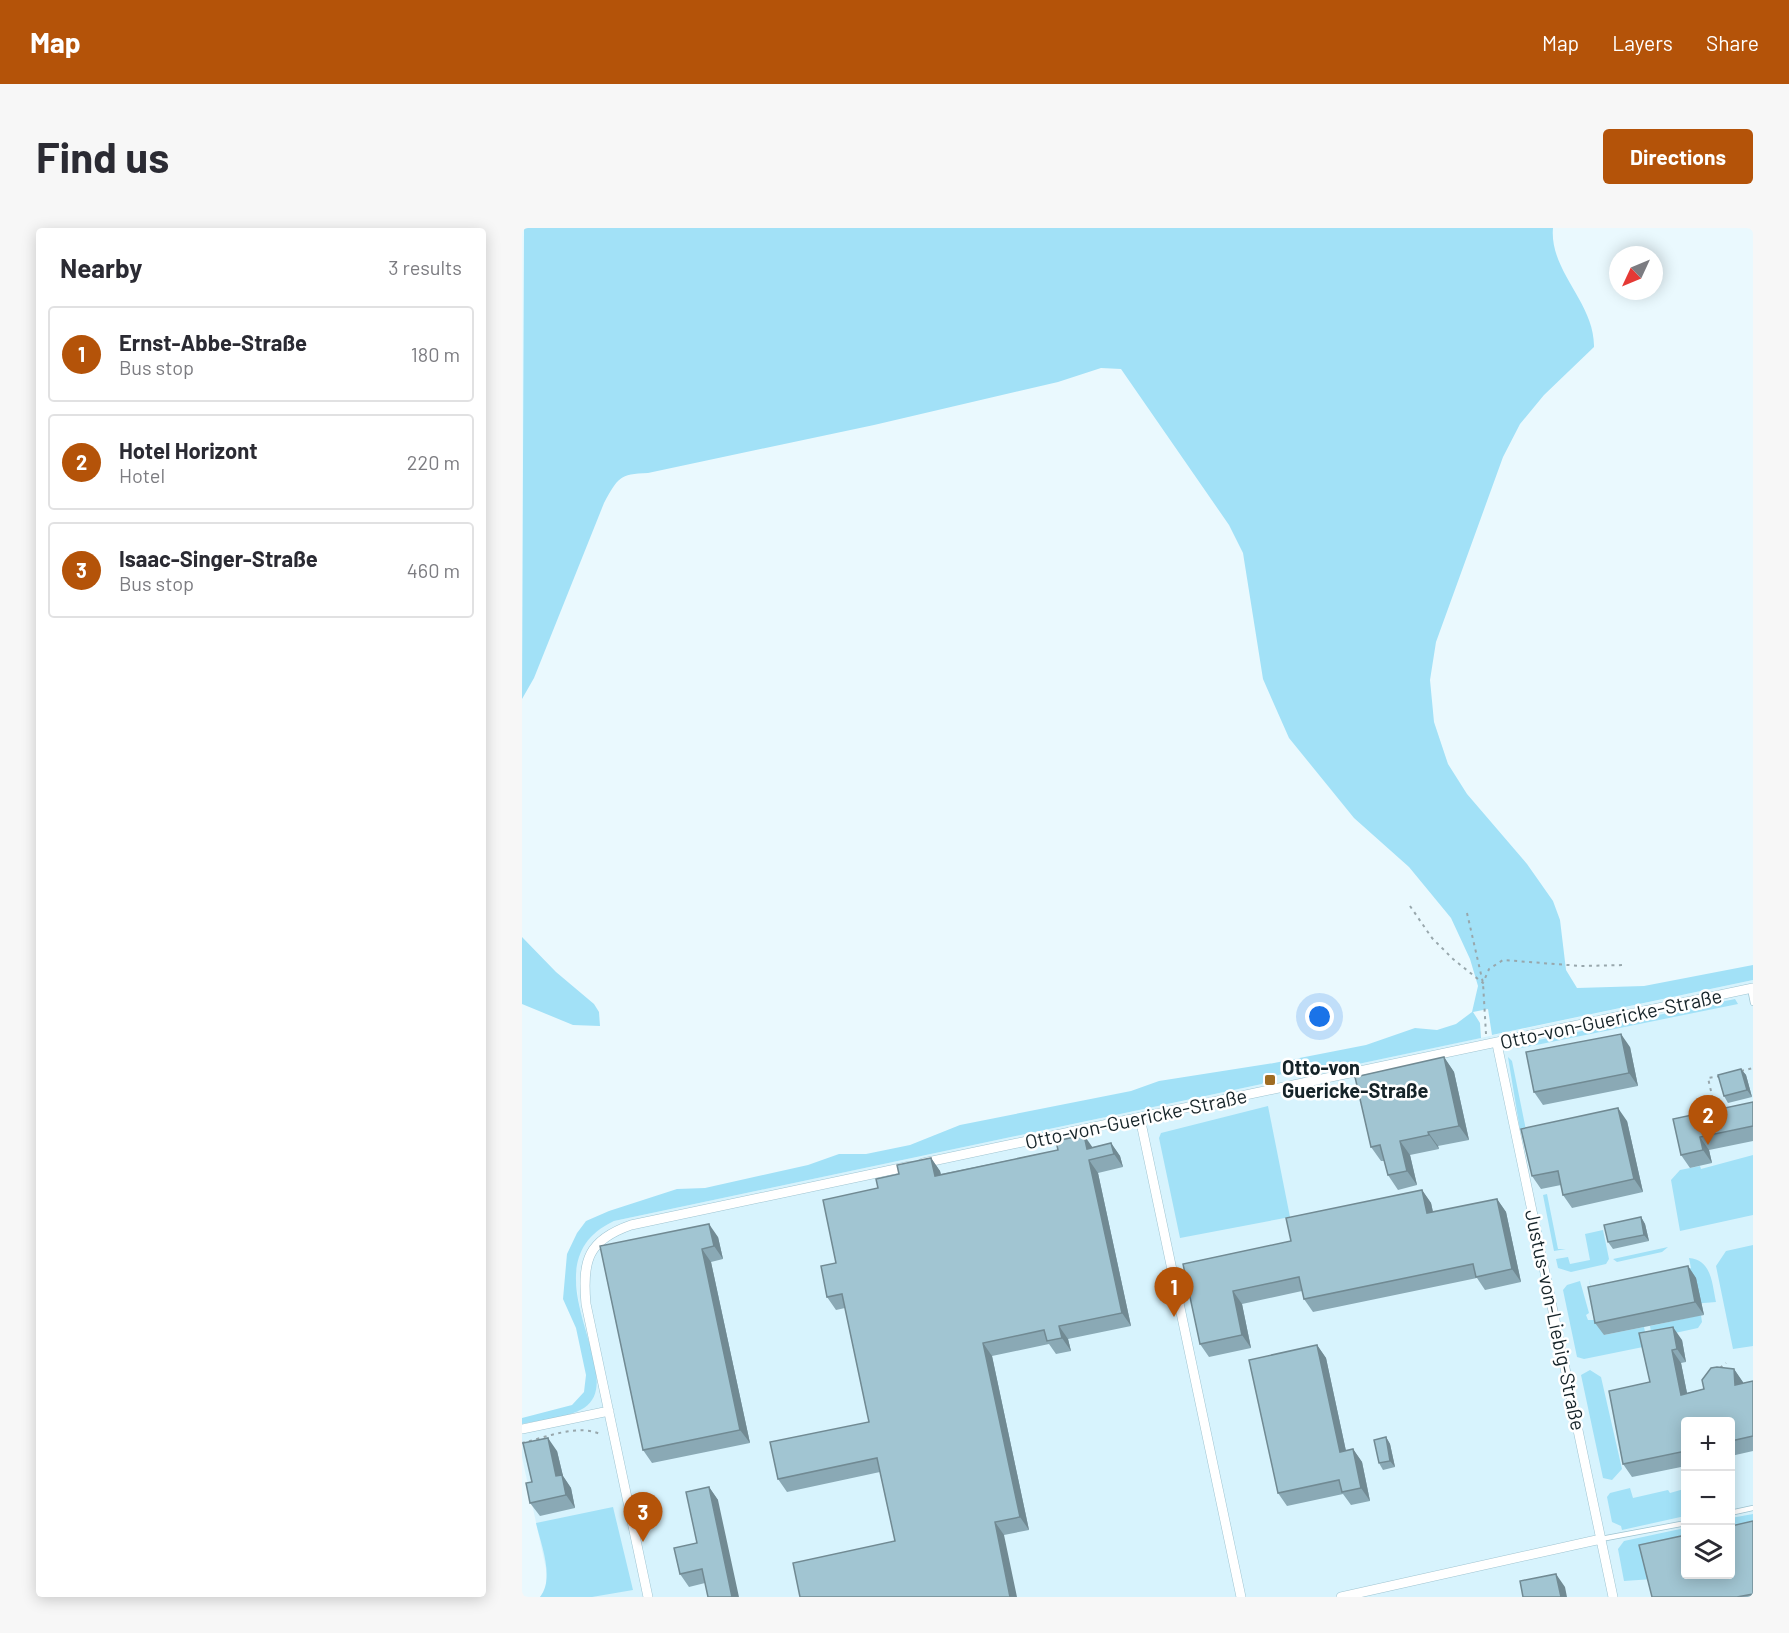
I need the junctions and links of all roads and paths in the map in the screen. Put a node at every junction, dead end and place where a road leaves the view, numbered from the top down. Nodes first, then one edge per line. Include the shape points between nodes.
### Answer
1 (1410, 906) dead end
2 (1467, 913) dead end
3 (1626, 965) dead end
4 (1483, 983) junction
5 (1752, 988) edge
6 (1753, 1003) edge
7 (1492, 1045) junction
8 (1753, 1068) edge
9 (1140, 1118) junction
10 (1718, 1124) edge
11 (1726, 1363) dead end
12 (1721, 1374) edge
13 (609, 1411) junction
14 (522, 1429) edge
15 (613, 1434) junction
16 (522, 1443) edge
17 (1753, 1508) edge
18 (1735, 1512) edge
19 (1681, 1524) edge
20 (1601, 1539) junction
21 (648, 1597) edge
22 (1241, 1597) edge
23 (1341, 1597) edge
24 (1613, 1597) edge

1 - 4 path via 1432,938
2 - 4 path
3 - 4 path via 1503,960 1489,969
4 - 7 path
5 - 6 lane
5 - 7 street, Otto-von-Guericke-Straße
7 - 9 street, Otto-von-Guericke-Straße
7 - 20 street, Justus-von-Liebig-Straße
8 - 10 path via 1708,1078
9 - 13 street, Otto-von-Guericke-Straße via 631,1225 601,1239 586,1262 584,1280
9 - 22 street
11 - 12 path via 1719,1366
13 - 14 street
13 - 15 street
15 - 16 path via 604,1437 593,1429 577,1430
15 - 21 street
17 - 18 lane
19 - 20 lane
20 - 23 street
20 - 24 street, Justus-von-Liebig-Straße

